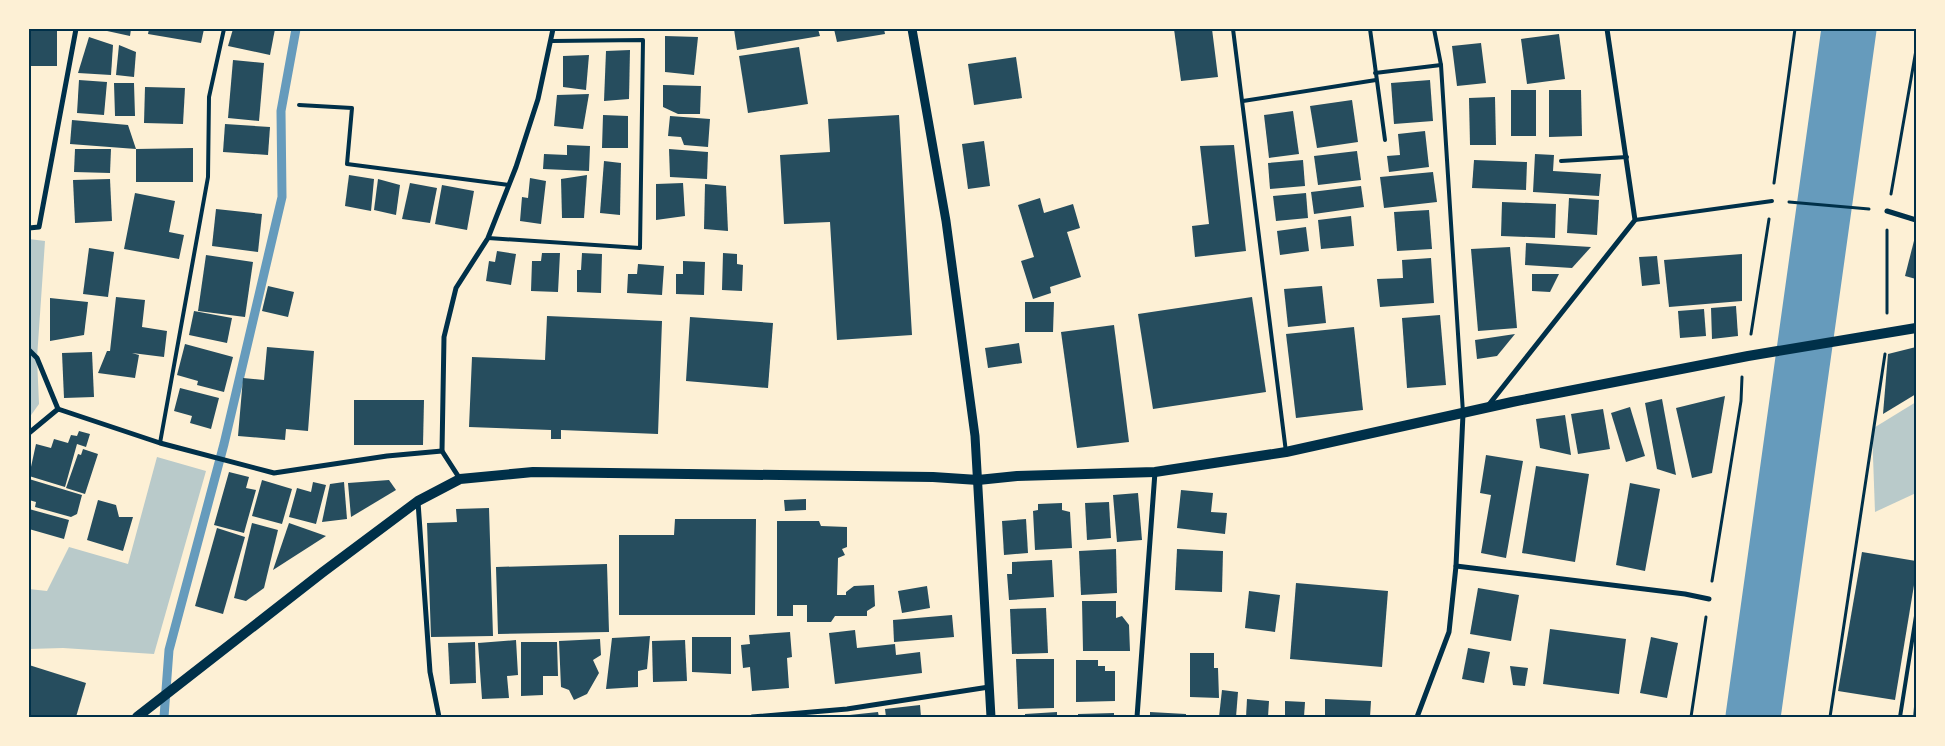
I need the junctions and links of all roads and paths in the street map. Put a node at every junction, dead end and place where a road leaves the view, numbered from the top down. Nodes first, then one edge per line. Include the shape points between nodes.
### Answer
1 (76, 29) edge
2 (224, 29) edge
3 (553, 29) edge
4 (912, 29) edge
5 (1233, 29) edge
6 (1370, 29) edge
7 (1434, 29) edge
8 (1607, 29) edge
9 (552, 42) junction
10 (1916, 50) edge
11 (1441, 66) junction
12 (1376, 73) junction
13 (1376, 80) junction
14 (1243, 101) junction
15 (300, 105) dead end
16 (1384, 140) dead end
17 (1627, 157) junction
18 (1561, 161) dead end
19 (509, 185) junction
20 (1772, 201) dead end
21 (1782, 201) dead end
22 (1864, 208) dead end
23 (1887, 211) junction
24 (1635, 220) junction
25 (1916, 220) edge
26 (29, 228) edge
27 (488, 238) junction
28 (1916, 328) edge
29 (1888, 334) junction
30 (29, 350) edge
31 (1486, 407) junction
32 (58, 409) junction
33 (1463, 414) junction
34 (29, 433) edge
35 (160, 443) junction
36 (442, 452) junction
37 (1286, 452) junction
38 (1155, 472) junction
39 (460, 479) junction
40 (978, 480) junction
41 (418, 501) junction
42 (1456, 566) junction
43 (1709, 599) dead end
44 (1916, 616) edge
45 (989, 687) junction
46 (137, 717) edge
47 (439, 717) edge
48 (752, 717) edge
49 (992, 717) edge
50 (1137, 717) edge
51 (1417, 717) edge
52 (1830, 717) edge
53 (1900, 717) edge

1 - 26 street via 39,227
2 - 35 lane via 209,97 208,177
3 - 9 street
4 - 40 street via 946,221
5 - 14 lane
6 - 12 lane
7 - 11 lane
8 - 17 street
9 - 19 street via 538,99
9 - 27 lane via 643,40 640,248
10 - 23 path
11 - 12 lane
11 - 33 lane
12 - 13 lane
13 - 14 lane
13 - 16 lane
14 - 37 lane
15 - 19 lane via 352,108 347,164
17 - 18 lane
17 - 24 street
19 - 27 street
20 - 24 lane
21 - 22 path
23 - 25 street
23 - 29 path
24 - 31 street
27 - 36 street via 456,288 444,338
28 - 29 main road
29 - 31 main road
29 - 52 path
30 - 32 street via 37,358
31 - 33 main road
32 - 34 street
32 - 35 street
33 - 37 main road
33 - 42 street
35 - 36 street via 274,473 387,456
36 - 39 street
37 - 38 main road
38 - 40 main road
38 - 50 street
39 - 40 main road via 533,472
39 - 41 main road
40 - 45 street
41 - 46 main road
41 - 47 street via 430,672
42 - 43 street
42 - 51 street via 1449,632
44 - 53 lane
45 - 48 street via 847,709
45 - 49 street

